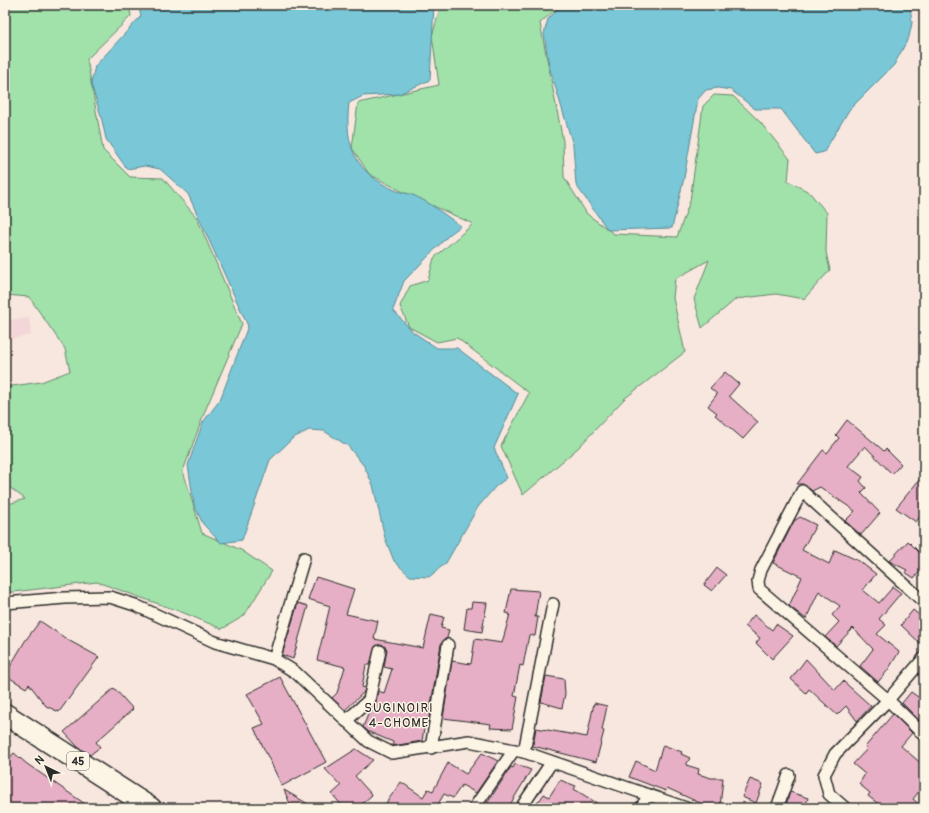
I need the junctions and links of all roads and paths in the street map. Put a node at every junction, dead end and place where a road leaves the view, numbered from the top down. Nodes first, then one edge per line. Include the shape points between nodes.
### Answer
1 (304, 558) dead end
2 (924, 602) edge
3 (5, 604) edge
4 (553, 604) dead end
5 (448, 644) dead end
6 (380, 650) dead end
7 (924, 658) edge
8 (274, 659) junction
9 (888, 700) junction
10 (5, 714) edge
11 (346, 721) junction
12 (924, 735) edge
13 (430, 748) junction
14 (519, 751) junction
15 (551, 763) junction
16 (789, 775) dead end
17 (649, 795) junction
18 (151, 808) edge
19 (474, 808) edge
20 (521, 808) edge
21 (641, 808) edge
22 (686, 808) edge
23 (777, 808) edge
24 (845, 808) edge

1 - 8 street
2 - 9 street via 802,491 761,570 759,589
3 - 8 street via 110,597 136,605 215,642
4 - 14 street
5 - 13 street
6 - 11 street via 369,700
7 - 9 street
8 - 11 street via 295,672
9 - 12 street
9 - 24 street via 835,754 824,775 830,794
10 - 18 highway, 45
11 - 13 street via 368,741 392,753
13 - 14 street via 469,741
14 - 15 street
14 - 19 street
15 - 17 street
15 - 20 street
16 - 23 street
17 - 21 street
17 - 22 street

